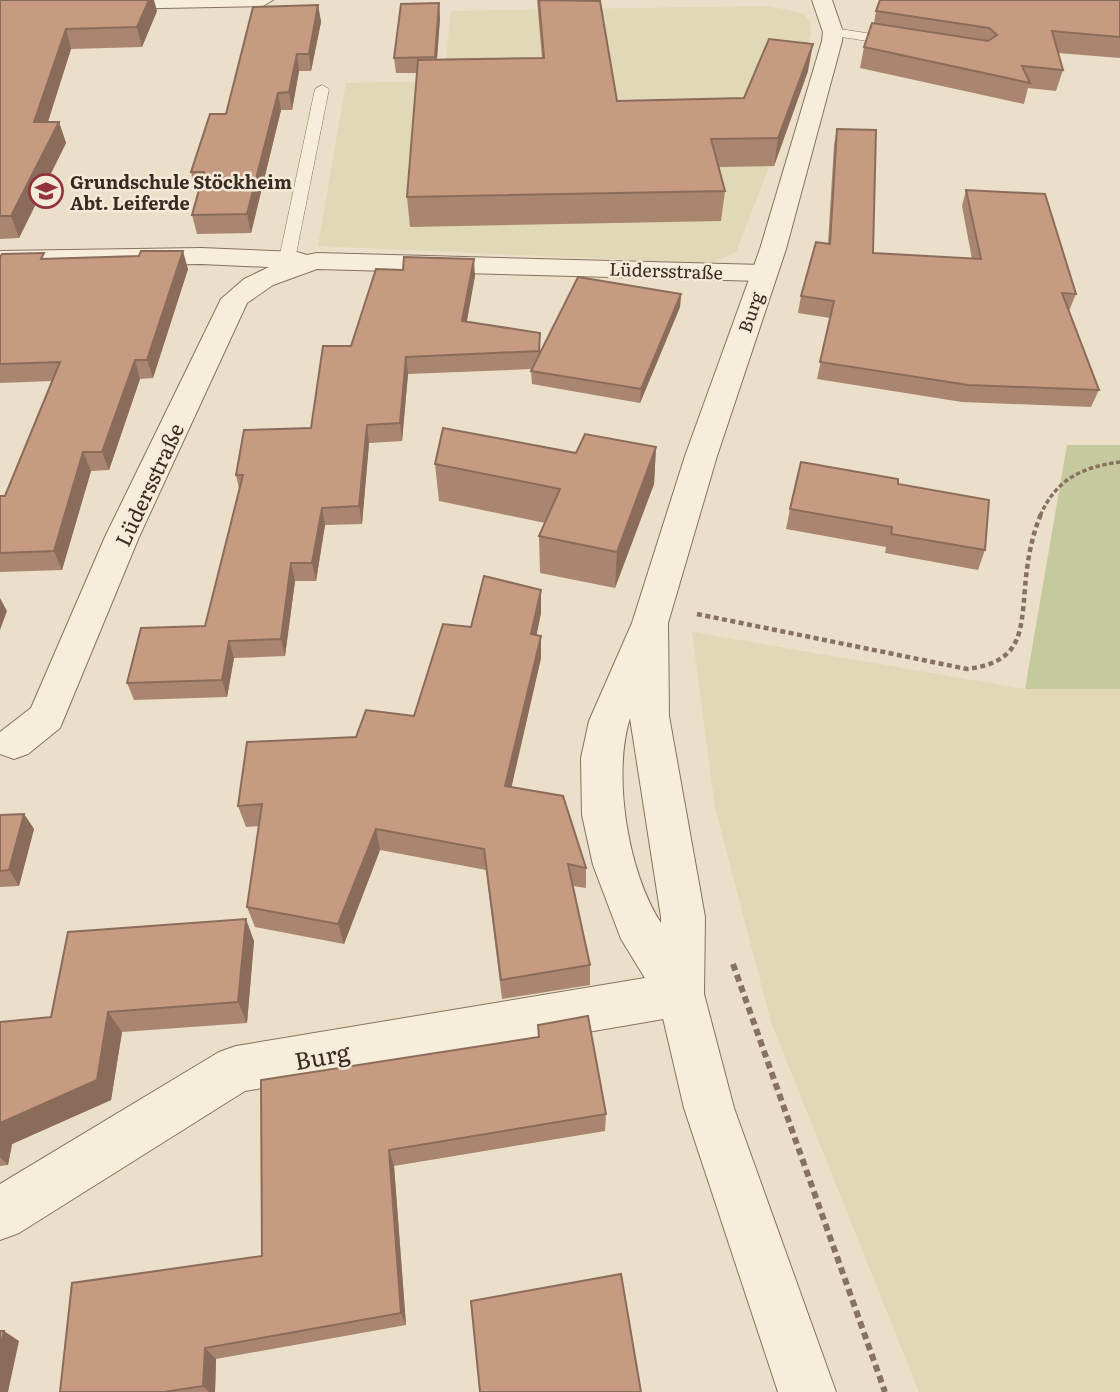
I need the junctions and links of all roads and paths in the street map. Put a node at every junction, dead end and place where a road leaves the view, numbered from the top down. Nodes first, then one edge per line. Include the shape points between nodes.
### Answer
1 (262, 0) edge
2 (822, 0) edge
3 (0, 5) edge
4 (833, 32) junction
5 (908, 43) edge
6 (323, 89) dead end
7 (0, 259) edge
8 (287, 259) junction
9 (317, 261) junction
10 (763, 273) junction
11 (1120, 462) edge
12 (652, 614) junction
13 (14, 743) dead end
14 (681, 994) junction
15 (742, 996) dead end
16 (0, 1214) edge
17 (807, 1392) edge
18 (885, 1392) edge

1 - 3 street
2 - 4 street
4 - 5 lane
4 - 10 street, Burg
6 - 8 lane
7 - 8 street, Lüdersstraße
8 - 9 street, Lüdersstraße
9 - 10 street, Lüdersstraße
9 - 13 street, Lüdersstraße via 254,282 235,299 122,537 46,717
10 - 12 street, Burg
11 - 12 path via 1079,470 1061,482 1047,503 1034,531 1016,643 990,666 967,669
12 - 14 street, Burg via 649,716 683,917
12 - 14 street, Burg via 609,721 601,758 603,815 637,925
14 - 16 street, Burg via 236,1069
14 - 17 street, Burg via 709,1108
15 - 18 path

